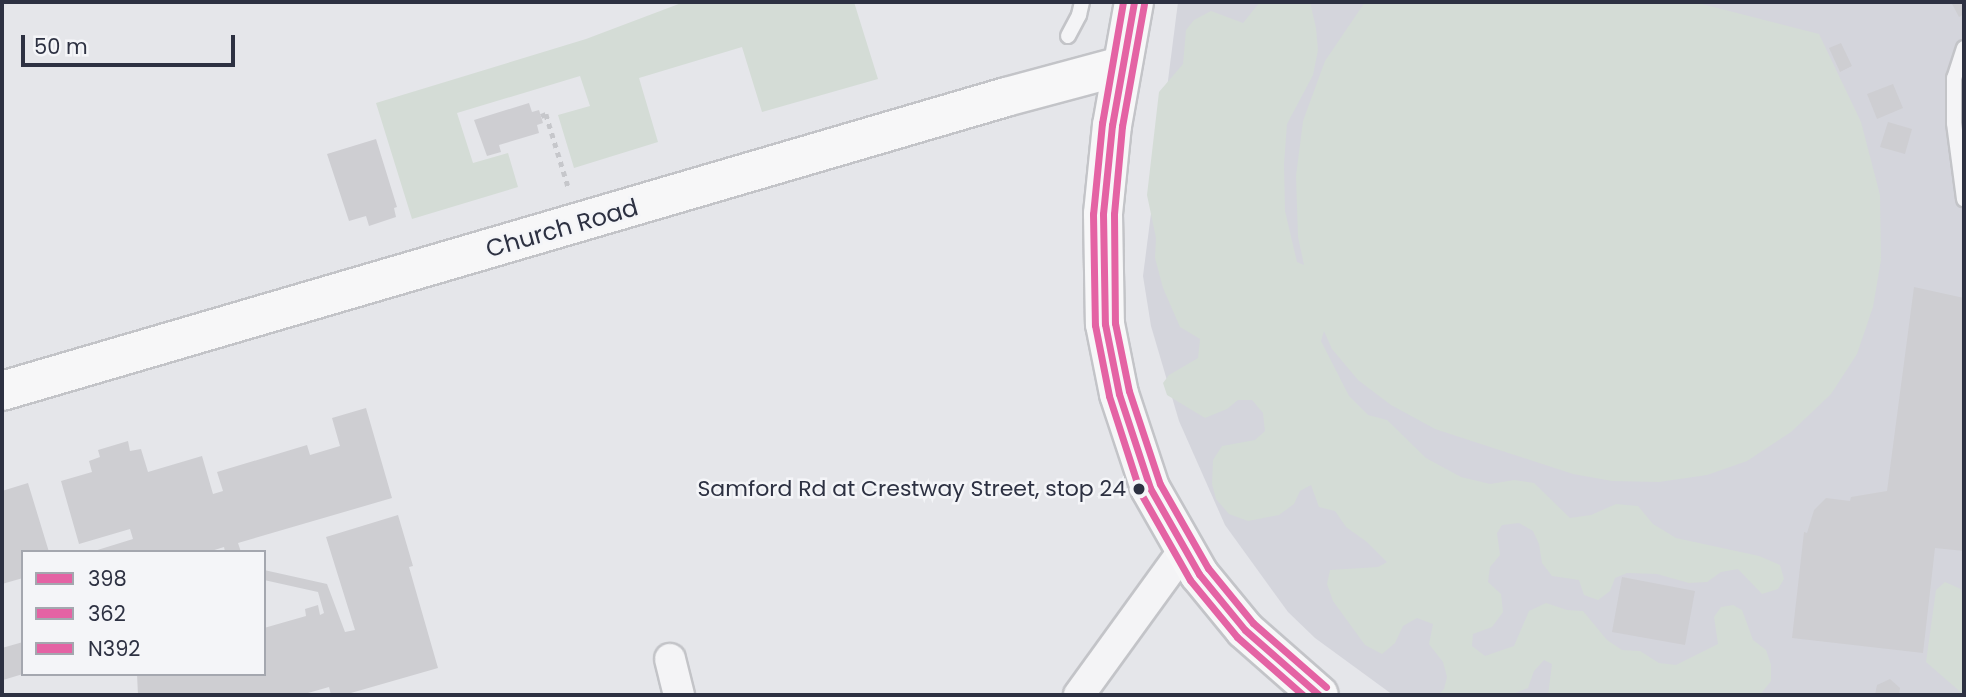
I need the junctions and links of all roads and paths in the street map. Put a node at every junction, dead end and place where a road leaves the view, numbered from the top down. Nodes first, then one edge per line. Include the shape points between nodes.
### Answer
1 (1082, 2) edge
2 (1134, 2) edge
3 (1068, 36) dead end
4 (1964, 48) edge
5 (1122, 66) junction
6 (541, 116) dead end
7 (569, 189) dead end
8 (1964, 199) edge
9 (2, 391) edge
10 (1184, 550) junction
11 (670, 659) dead end
12 (679, 695) edge
13 (1079, 695) edge
14 (1319, 695) edge

1 - 3 lane
2 - 5 street
4 - 8 lane via 1954,78 1958,170
5 - 9 street, Church Road
5 - 10 street via 1103,214 1105,324 1119,394 1140,463
6 - 7 path via 546,114
10 - 13 street
10 - 14 street via 1245,630
11 - 12 street

